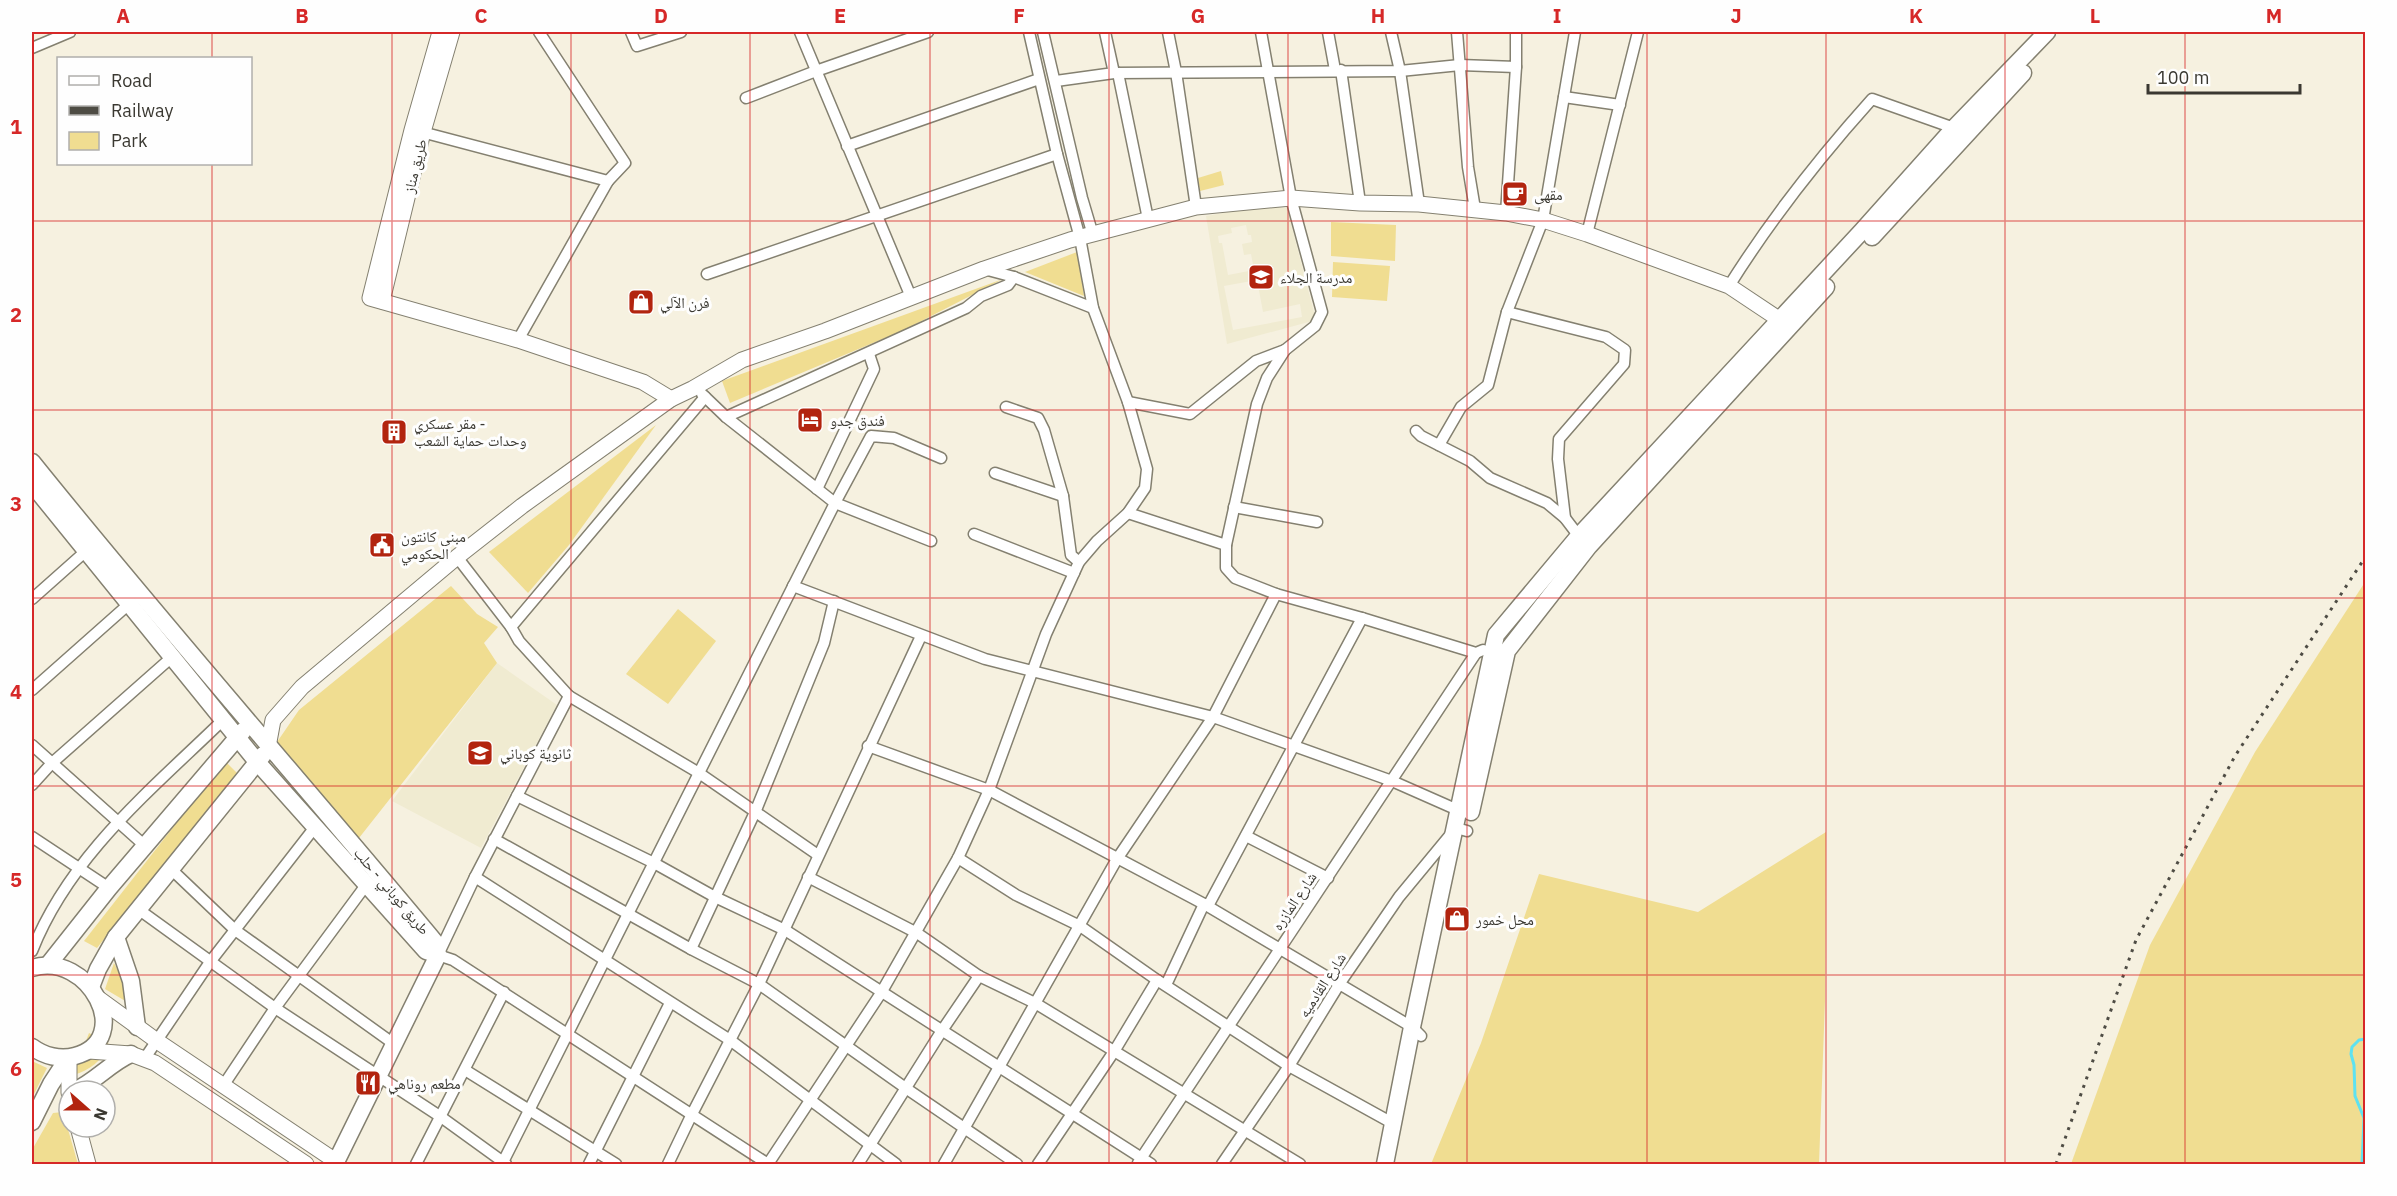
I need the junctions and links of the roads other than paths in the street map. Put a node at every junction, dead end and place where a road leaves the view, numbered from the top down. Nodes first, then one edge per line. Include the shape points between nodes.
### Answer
1 (70, 32) edge
2 (440, 32) edge
3 (452, 32) edge
4 (539, 32) edge
5 (631, 32) edge
6 (681, 32) edge
7 (801, 32) edge
8 (928, 32) edge
9 (1029, 32) edge
10 (1043, 32) edge
11 (1105, 32) edge
12 (1167, 32) edge
13 (1261, 32) edge
14 (1328, 32) edge
15 (1391, 32) edge
16 (1457, 32) edge
17 (1516, 32) edge
18 (1575, 32) edge
19 (1638, 32) edge
20 (2048, 32) edge
21 (2061, 32) edge
22 (32, 48) edge
23 (1460, 65) junction
24 (1516, 67) junction
25 (816, 70) junction
26 (1269, 70) junction
27 (1338, 70) junction
28 (1400, 71) junction
29 (1176, 72) junction
30 (1116, 73) junction
31 (1039, 79) junction
32 (1056, 81) junction
33 (1564, 97) junction
34 (746, 98) dead end
35 (1620, 105) junction
36 (1954, 128) junction
37 (417, 131) junction
38 (847, 146) junction
39 (1057, 154) junction
40 (608, 181) junction
41 (1291, 198) junction
42 (1360, 203) junction
43 (1419, 204) junction
44 (1196, 207) junction
45 (1475, 209) junction
46 (1506, 213) junction
47 (878, 217) junction
48 (1148, 219) junction
49 (1543, 220) junction
50 (1587, 234) junction
51 (1086, 236) junction
52 (984, 269) junction
53 (707, 274) dead end
54 (1014, 277) junction
55 (1729, 286) junction
56 (911, 297) junction
57 (1093, 308) junction
58 (1507, 312) junction
59 (1784, 324) junction
60 (518, 340) junction
61 (1285, 350) junction
62 (868, 354) junction
63 (700, 392) junction
64 (671, 399) junction
65 (1128, 402) junction
66 (1006, 407) dead end
67 (726, 417) junction
68 (1416, 431) dead end
69 (1439, 445) junction
70 (941, 458) dead end
71 (32, 462) edge
72 (995, 473) dead end
73 (32, 484) edge
74 (817, 489) junction
75 (1064, 496) junction
76 (835, 503) junction
77 (1234, 507) junction
78 (1128, 513) junction
79 (1565, 518) junction
80 (1317, 522) dead end
81 (974, 534) dead end
82 (931, 541) dead end
83 (1583, 541) junction
84 (1226, 545) junction
85 (86, 551) junction
86 (457, 557) junction
87 (1077, 568) junction
88 (793, 586) junction
89 (1276, 594) junction
90 (32, 599) edge
91 (834, 601) junction
92 (129, 604) junction
93 (1362, 618) junction
94 (511, 627) junction
95 (921, 636) junction
96 (1492, 651) junction
97 (172, 657) junction
98 (1031, 671) junction
99 (32, 690) edge
100 (569, 696) junction
101 (1213, 717) junction
102 (223, 720) junction
103 (273, 720) junction
104 (250, 725) junction
105 (236, 736) junction
106 (32, 745) edge
107 (868, 746) junction
108 (1294, 746) junction
109 (268, 747) junction
110 (258, 763) junction
111 (52, 764) junction
112 (699, 772) junction
113 (1392, 781) junction
114 (32, 785) edge
115 (989, 790) junction
116 (517, 796) junction
117 (756, 810) junction
118 (1460, 811) junction
119 (118, 822) junction
120 (315, 827) junction
121 (1461, 829) junction
122 (1246, 836) junction
123 (32, 837) edge
124 (494, 839) junction
125 (144, 845) junction
126 (818, 855) junction
127 (958, 858) junction
128 (1117, 859) junction
129 (654, 863) junction
130 (77, 868) junction
131 (171, 868) junction
132 (475, 877) junction
133 (808, 877) junction
134 (1328, 878) junction
135 (366, 885) junction
136 (109, 888) junction
137 (715, 897) junction
138 (1206, 905) junction
139 (138, 909) junction
140 (628, 915) junction
141 (1080, 926) junction
142 (235, 930) junction
143 (785, 930) junction
144 (917, 933) junction
145 (116, 937) junction
146 (1281, 948) junction
147 (691, 950) junction
148 (32, 951) edge
149 (438, 955) junction
150 (605, 959) junction
151 (210, 962) junction
152 (40, 967) edge
153 (979, 976) junction
154 (298, 977) junction
155 (1162, 982) junction
156 (1340, 983) junction
157 (759, 984) junction
158 (94, 992) junction
159 (504, 993) junction
160 (881, 993) junction
161 (670, 1003) junction
162 (1035, 1003) junction
163 (276, 1008) junction
164 (1230, 1025) junction
165 (137, 1027) junction
166 (1417, 1031) junction
167 (941, 1032) junction
168 (568, 1035) junction
169 (730, 1040) junction
170 (157, 1041) junction
171 (394, 1044) junction
172 (846, 1046) junction
173 (32, 1047) edge
174 (1115, 1050) junction
175 (88, 1051) junction
176 (138, 1056) junction
177 (69, 1058) junction
178 (1289, 1065) junction
179 (999, 1069) junction
180 (465, 1070) junction
181 (378, 1077) junction
182 (633, 1077) junction
183 (69, 1079) edge
184 (94, 1079) edge
185 (223, 1086) junction
186 (907, 1089) junction
187 (1185, 1093) junction
188 (57, 1095) edge
189 (44, 1097) junction
190 (810, 1101) junction
191 (529, 1111) junction
192 (1072, 1114) junction
193 (691, 1116) junction
194 (441, 1117) junction
195 (32, 1122) edge
196 (1394, 1124) junction
197 (966, 1129) junction
198 (1246, 1130) junction
199 (81, 1139) edge
200 (870, 1145) junction
201 (595, 1152) junction
202 (1143, 1162) edge
203 (336, 1163) edge
204 (88, 1164) edge
205 (306, 1164) edge
206 (416, 1164) edge
207 (504, 1164) edge
208 (589, 1164) edge
209 (616, 1164) edge
210 (668, 1164) edge
211 (768, 1164) edge
212 (858, 1164) edge
213 (896, 1164) edge
214 (944, 1164) edge
215 (1017, 1164) edge
216 (1038, 1164) edge
217 (1222, 1164) edge
218 (1299, 1164) edge
219 (1385, 1164) edge
220 (1395, 1164) edge

1 - 22 street
2 - 37 main road, طريق مناز
3 - 37 main road, طريق مناز
4 - 40 street via 625,164
5 - 6 street via 637,46
7 - 25 street
8 - 25 street
9 - 31 street
10 - 32 street
11 - 30 street
12 - 29 street
13 - 26 street
14 - 27 street
15 - 28 street
16 - 23 street
17 - 24 street
18 - 33 street
19 - 35 street
20 - 36 main road
21 - 59 main road
23 - 24 street
23 - 28 street
23 - 45 street
24 - 46 street
25 - 34 street
25 - 38 street
26 - 27 street
26 - 29 street
26 - 41 street
27 - 28 street
27 - 42 street
28 - 43 street
29 - 30 street
29 - 44 street
30 - 32 street
30 - 48 street
31 - 38 street
31 - 39 street
32 - 51 street via 1082,198
33 - 35 street
33 - 49 street
35 - 50 street
36 - 55 street via 1872,99 1792,193
36 - 59 main road
37 - 40 street
37 - 60 main road, طريق مناز via 376,299
38 - 47 street
39 - 47 street
39 - 51 street
40 - 60 street
41 - 42 main road
41 - 44 main road
41 - 61 street via 1322,312 1315,326
42 - 43 main road
43 - 45 main road
44 - 48 main road
45 - 46 main road
46 - 49 main road
47 - 53 street
47 - 56 street
48 - 51 main road
49 - 50 main road
49 - 58 street
50 - 55 main road
51 - 52 main road
51 - 57 street
52 - 54 street
52 - 56 main road
54 - 57 street
54 - 62 street via 1008,285 981,296 966,308
55 - 59 main road
56 - 63 main road via 742,360
57 - 65 street
58 - 69 street via 1488,385 1461,407
58 - 79 street via 1606,337 1625,350 1624,364 1558,440
59 - 83 main road
60 - 64 main road via 643,382
61 - 65 street via 1257,361 1190,414
61 - 77 street via 1267,378 1257,404
62 - 67 street
62 - 74 street via 874,369
63 - 64 main road
63 - 67 street
63 - 94 street
64 - 86 main road
65 - 78 street via 1147,470 1145,488
66 - 75 street via 1038,418
67 - 74 street
68 - 69 street
69 - 79 street via 1470,461 1490,478 1547,503
70 - 76 street via 894,438 871,436
71 - 104 main road, طريق كوباني - حلب
72 - 75 street
73 - 85 main road, طريق كوباني - حلب
74 - 76 street
75 - 87 street via 1071,555
76 - 82 street
76 - 88 street
77 - 80 street
77 - 84 street
78 - 84 street
78 - 87 street via 1097,541
79 - 83 street
81 - 87 street
83 - 96 main road
84 - 89 street via 1226,568 1235,578
85 - 90 street
85 - 92 main road, طريق كوباني - حلب
86 - 94 street
86 - 103 main road via 302,687
87 - 98 street
88 - 91 street
88 - 112 street
89 - 93 street
89 - 101 street
91 - 95 street
91 - 117 street via 824,643
92 - 97 main road, طريق كوباني - حلب
92 - 99 street
93 - 96 street
93 - 108 street
94 - 100 street
95 - 98 street
95 - 107 street
96 - 113 street, شارع المازره
96 - 118 main road
96 - 121 main road
97 - 102 main road, طريق كوباني - حلب
97 - 111 street
98 - 101 street
98 - 115 street
100 - 112 street
100 - 116 street
101 - 108 street
101 - 128 street
102 - 105 main road, طريق كوباني - حلب
102 - 119 street
103 - 104 main road
103 - 109 main road
104 - 105 main road
104 - 109 main road, طريق كوباني - حلب
105 - 110 main road, طريق كوباني - حلب
105 - 125 main road
106 - 111 street
107 - 115 street
107 - 126 street
108 - 113 street
108 - 122 street
109 - 110 main road
109 - 149 main road, طريق كوباني - حلب via 435,942
110 - 120 main road, طريق كوباني - حلب
110 - 131 main road
111 - 114 street
111 - 119 street
112 - 117 street
112 - 129 street
113 - 118 street
113 - 134 street, شارع المازره
115 - 127 street
115 - 128 street
116 - 124 street
116 - 129 street
117 - 126 street
117 - 137 street
118 - 121 main road
119 - 125 street
119 - 130 street
120 - 135 main road, طريق كوباني - حلب
120 - 142 street
121 - 156 street, شارع القادميه via 1399,897
121 - 166 main road
122 - 134 street
122 - 138 street
123 - 130 street
124 - 132 street
124 - 140 street
125 - 136 main road
126 - 133 street
127 - 141 street via 1016,895
127 - 144 street
128 - 138 street
128 - 141 street
129 - 137 street
129 - 140 street
130 - 136 street
130 - 148 street via 49,912
131 - 139 main road
131 - 142 street
132 - 149 street
132 - 150 street
133 - 143 street
133 - 144 street
134 - 146 street, شارع المازره
135 - 149 main road, طريق كوباني - حلب via 426,951
135 - 154 street
136 - 152 main road
137 - 143 street
137 - 147 street
138 - 146 street
138 - 155 street
139 - 145 main road
139 - 151 street
140 - 147 street
140 - 150 street
141 - 155 street
141 - 162 street
142 - 151 street
142 - 154 street
143 - 157 street
143 - 160 street
144 - 153 street
144 - 160 street
145 - 158 main road via 98,969
145 - 165 main road via 131,981
146 - 156 street
146 - 164 street, شارع المازره
147 - 157 street
149 - 159 street via 453,960
149 - 171 main road
150 - 161 street
150 - 168 street
151 - 163 street
151 - 170 street
152 - 158 main road via 72,972
153 - 162 street
153 - 167 street
154 - 163 street
154 - 171 street
155 - 164 street
155 - 174 street
156 - 166 street
156 - 178 street, شارع القادميه
157 - 169 street
157 - 172 street
158 - 165 main road
158 - 175 main road via 104,1020 97,1042
159 - 168 street
159 - 180 street
160 - 167 street
160 - 172 street
161 - 169 street
161 - 182 street
162 - 174 street
162 - 179 street
163 - 181 street
163 - 185 street
164 - 178 street
164 - 187 street, شارع المازره
165 - 170 main road
166 - 196 main road
166 - 220 main road
167 - 179 street
167 - 186 street
168 - 182 street
168 - 191 street
169 - 190 street
169 - 193 street
170 - 176 street
170 - 185 main road
171 - 181 main road
172 - 186 street
172 - 190 street
173 - 177 main road
174 - 187 street
174 - 192 street
175 - 176 main road
175 - 177 main road
176 - 184 main road via 114,1063
176 - 205 main road
177 - 183 main road
177 - 189 main road
178 - 196 street
178 - 198 street, شارع القادميه
179 - 192 street
179 - 197 street
180 - 191 street
180 - 194 street
181 - 194 street
181 - 203 main road
182 - 193 street
182 - 201 street
185 - 203 main road
186 - 197 street
186 - 200 street
187 - 198 street
187 - 202 street, شارع المازره
188 - 189 main road
189 - 195 main road
190 - 200 street
190 - 211 street
191 - 201 street
191 - 207 street
192 - 202 street
192 - 216 street
193 - 210 street
193 - 211 street
194 - 206 street
194 - 207 street
196 - 219 main road
197 - 214 street
197 - 215 street
198 - 217 street, شارع القادميه
198 - 218 street
199 - 204 main road
200 - 212 street
200 - 213 street
201 - 208 street
201 - 209 street

